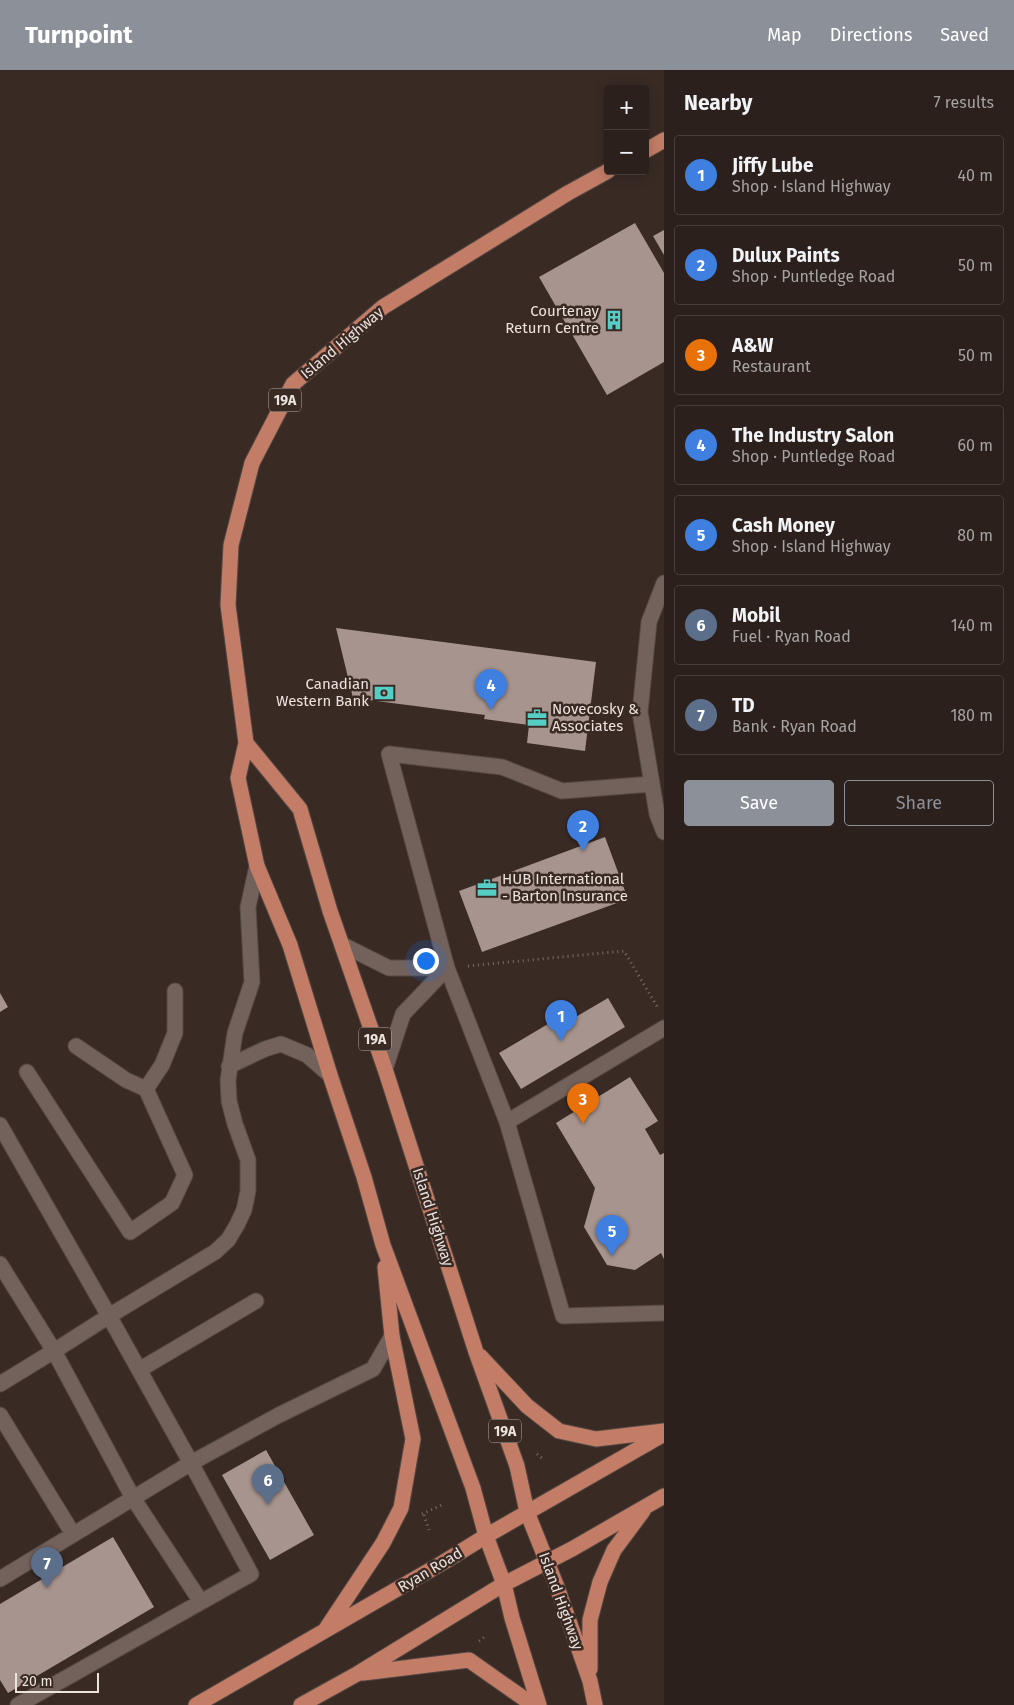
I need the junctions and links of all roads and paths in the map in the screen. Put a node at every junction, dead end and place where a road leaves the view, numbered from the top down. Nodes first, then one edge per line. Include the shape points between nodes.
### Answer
1 (664, 140) edge
2 (649, 149) edge
3 (604, 173) edge
4 (664, 583) edge
5 (246, 743) junction
6 (652, 784) junction
7 (664, 832) edge
8 (257, 866) junction
9 (343, 945) junction
10 (447, 968) junction
11 (175, 990) dead end
12 (659, 1010) dead end
13 (664, 1028) edge
14 (76, 1046) dead end
15 (229, 1066) junction
16 (385, 1069) junction
17 (27, 1072) dead end
18 (330, 1075) junction
19 (146, 1089) junction
20 (506, 1122) junction
21 (0, 1125) edge
22 (383, 1245) junction
23 (0, 1264) edge
24 (256, 1301) dead end
25 (664, 1313) edge
26 (109, 1316) junction
27 (392, 1336) junction
28 (54, 1352) junction
29 (476, 1352) junction
30 (139, 1370) junction
31 (0, 1384) edge
32 (0, 1415) edge
33 (664, 1432) edge
34 (535, 1453) dead end
35 (544, 1460) dead end
36 (191, 1463) junction
37 (664, 1496) edge
38 (133, 1498) junction
39 (444, 1504) dead end
40 (647, 1506) junction
41 (417, 1512) dead end
42 (528, 1512) junction
43 (424, 1514) junction
44 (429, 1530) dead end
45 (73, 1534) junction
46 (486, 1536) junction
47 (547, 1562) junction
48 (2, 1573) edge
49 (504, 1584) junction
50 (201, 1602) junction
51 (324, 1632) junction
52 (487, 1635) dead end
53 (479, 1640) dead end
54 (357, 1674) junction
55 (590, 1681) junction
56 (18, 1705) edge
57 (196, 1705) edge
58 (301, 1705) edge
59 (533, 1705) edge
60 (539, 1705) edge
61 (595, 1705) edge

1 - 2 main road
3 - 5 main road, Island Highway / 19A via 383,307 293,384 252,463 231,545 228,605
4 - 6 street via 649,622 640,712
5 - 8 main road, Island Highway / 19A via 238,778
5 - 9 main road, Island Highway / 19A via 300,809
6 - 7 street
6 - 10 street via 562,791 502,767 389,754
8 - 15 street via 248,908 252,982 235,1033
8 - 18 main road, Island Highway / 19A via 290,945
9 - 10 street via 389,968
9 - 16 main road, Island Highway / 19A
10 - 12 path via 624,951
10 - 16 street via 403,1014
10 - 20 street
11 - 19 street via 175,1033 162,1065
13 - 20 street
14 - 19 street via 126,1080
15 - 18 street via 282,1044 306,1055
15 - 26 street via 229,1101 248,1160 244,1210 228,1240 215,1252
16 - 29 main road, Island Highway / 19A
17 - 19 street via 130,1232 172,1204 186,1175
18 - 22 main road, Island Highway / 19A
20 - 25 street via 563,1316
21 - 26 street
22 - 27 main road
22 - 46 main road, Island Highway / 19A via 473,1488
23 - 28 street
24 - 30 street
26 - 28 street
26 - 30 street
27 - 36 street via 373,1369
27 - 51 main road via 413,1438 401,1508 383,1543
28 - 31 street
28 - 38 street
29 - 33 main road via 528,1406 559,1431 596,1439
29 - 42 main road, Island Highway / 19A via 517,1466
30 - 36 street
32 - 45 street
33 - 42 main road, Ryan Road
34 - 35 path
36 - 38 street
36 - 50 street via 251,1574
37 - 40 main road
38 - 45 street
38 - 50 street
39 - 43 path
40 - 47 main road
40 - 55 main road via 614,1550 600,1582 590,1620
41 - 43 path
42 - 46 main road, Ryan Road
42 - 47 main road, Island Highway / 19A
43 - 44 path
45 - 48 street
46 - 49 main road, Island Highway / 19A
46 - 51 main road, Ryan Road
47 - 49 main road
47 - 55 main road, Island Highway / 19A
49 - 54 main road
49 - 60 main road, Island Highway / 19A
50 - 56 street
51 - 57 main road, Ryan Road
52 - 53 path
54 - 58 main road
54 - 59 main road via 469,1660
55 - 61 main road, Island Highway / 19A

